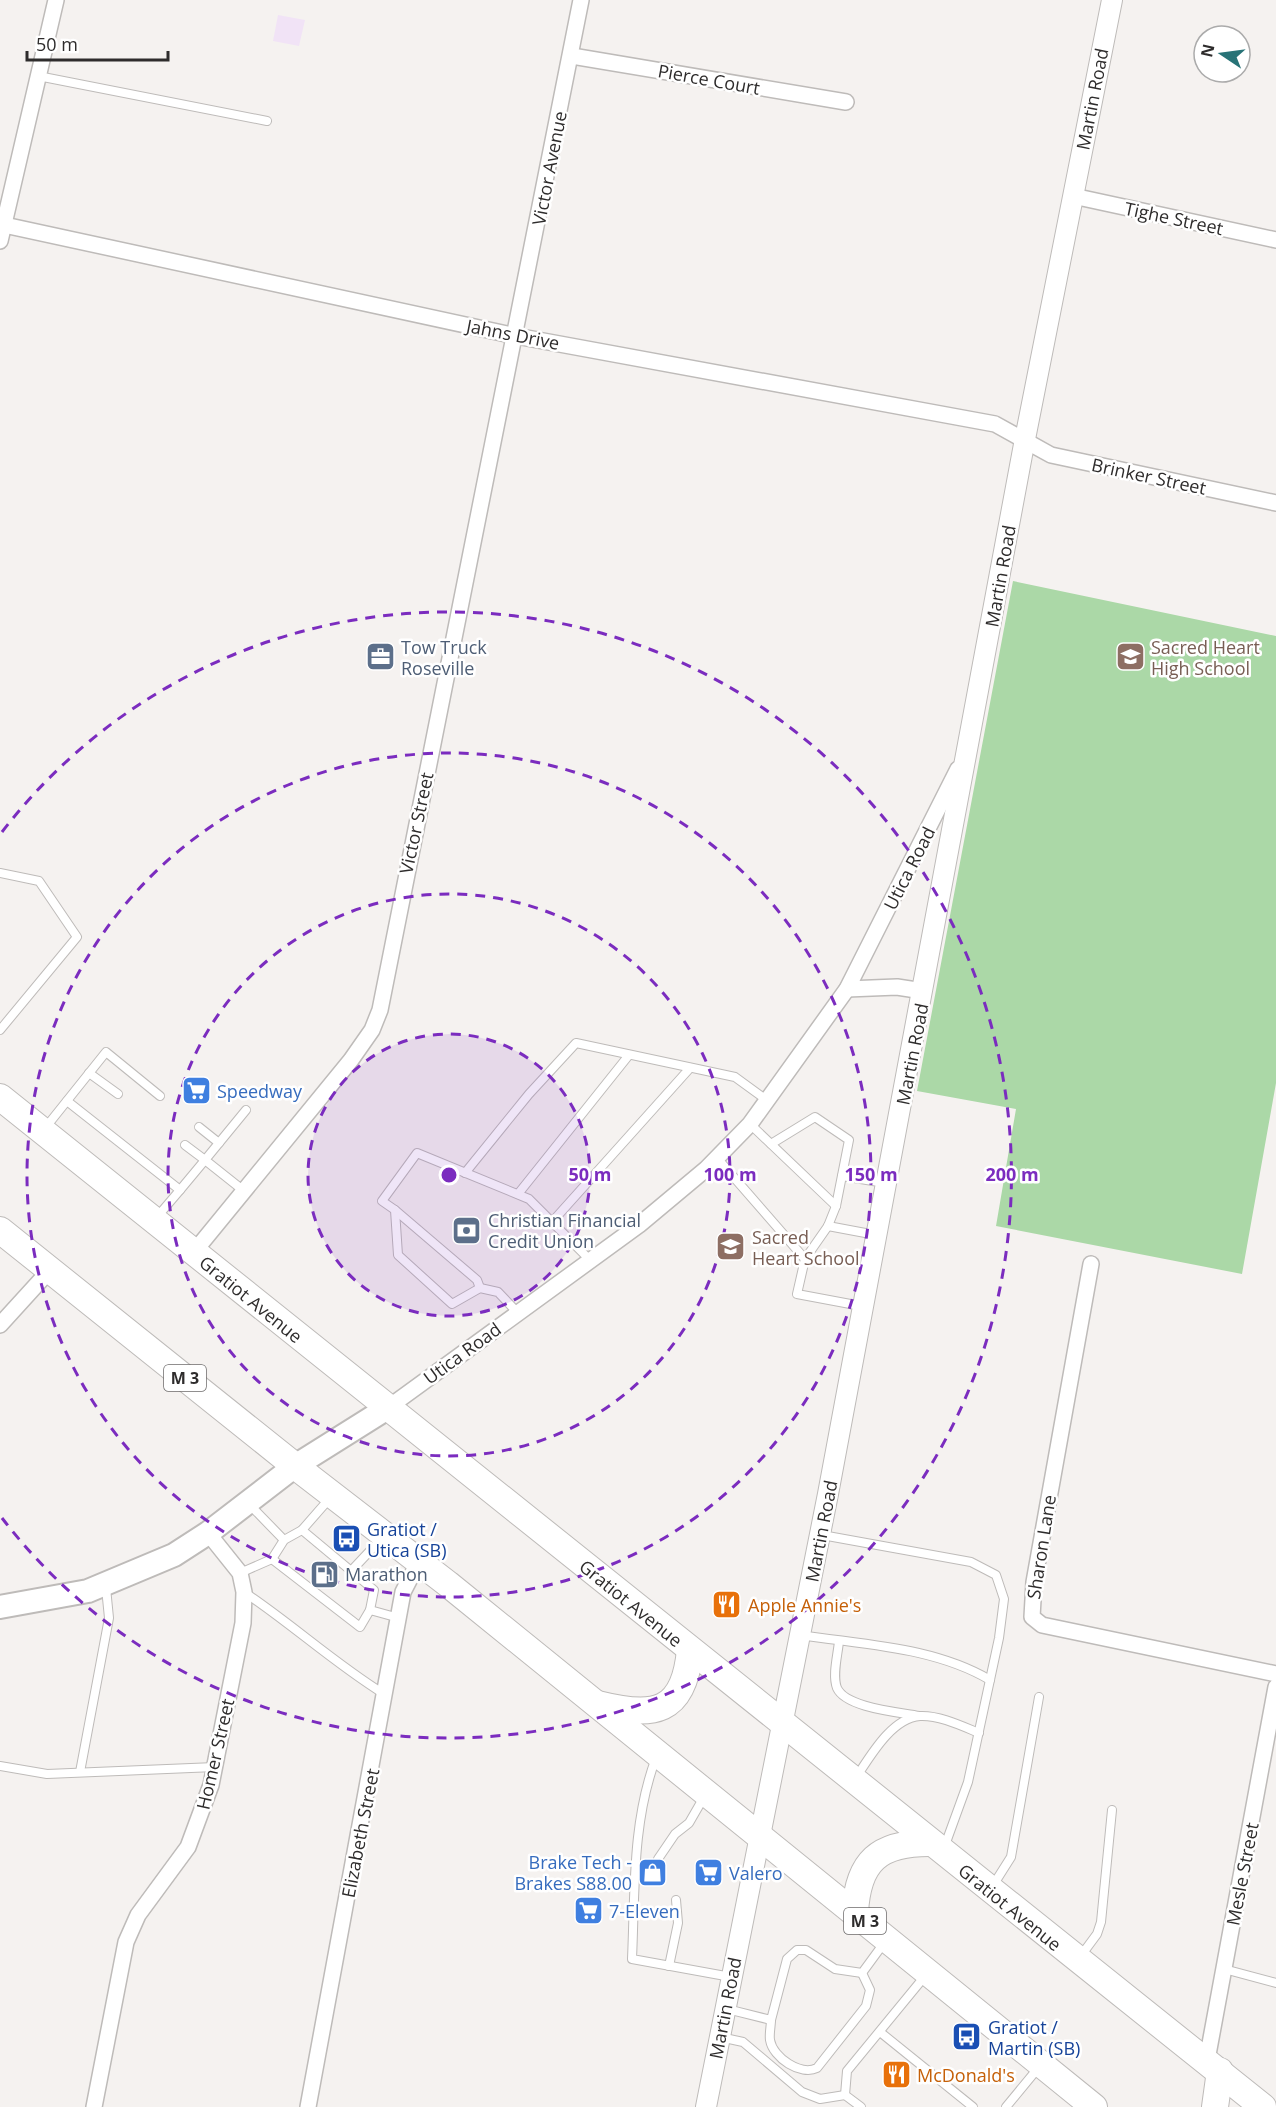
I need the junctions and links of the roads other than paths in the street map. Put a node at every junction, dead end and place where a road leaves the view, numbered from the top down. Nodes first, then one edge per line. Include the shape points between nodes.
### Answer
1 (56, 0) edge
2 (581, 0) edge
3 (1112, 0) edge
4 (572, 56) junction
5 (38, 76) junction
6 (846, 102) dead end
7 (267, 121) dead end
8 (1073, 196) junction
9 (2, 225) edge
10 (1276, 240) edge
11 (0, 241) edge
12 (516, 336) junction
13 (1025, 439) junction
14 (1276, 503) edge
15 (970, 745) junction
16 (0, 873) edge
17 (847, 989) junction
18 (923, 991) junction
19 (0, 1030) edge
20 (629, 1055) junction
21 (690, 1068) junction
22 (89, 1073) junction
23 (118, 1094) dead end
24 (160, 1095) dead end
25 (0, 1096) edge
26 (67, 1101) junction
27 (768, 1101) junction
28 (246, 1110) dead end
29 (750, 1124) junction
30 (199, 1127) dead end
31 (43, 1131) junction
32 (219, 1143) junction
33 (771, 1144) junction
34 (185, 1145) dead end
35 (717, 1158) junction
36 (205, 1160) junction
37 (465, 1173) junction
38 (842, 1176) junction
39 (887, 1184) junction
40 (180, 1190) junction
41 (244, 1191) junction
42 (518, 1194) junction
43 (836, 1206) junction
44 (395, 1210) junction
45 (155, 1220) junction
46 (552, 1222) junction
47 (828, 1226) junction
48 (0, 1230) edge
49 (877, 1235) junction
50 (194, 1252) junction
51 (805, 1259) junction
52 (590, 1260) junction
53 (1091, 1264) dead end
54 (50, 1270) junction
55 (480, 1288) junction
56 (864, 1307) junction
57 (517, 1312) junction
58 (0, 1325) edge
59 (389, 1407) junction
60 (295, 1466) junction
61 (332, 1495) junction
62 (248, 1503) junction
63 (302, 1530) junction
64 (208, 1533) junction
65 (385, 1535) junction
66 (820, 1535) junction
67 (284, 1540) junction
68 (272, 1559) junction
69 (419, 1561) junction
70 (351, 1570) junction
71 (240, 1573) junction
72 (105, 1584) junction
73 (244, 1592) junction
74 (0, 1607) edge
75 (370, 1610) junction
76 (399, 1618) junction
77 (799, 1635) junction
78 (839, 1641) junction
79 (690, 1650) junction
80 (1276, 1674) edge
81 (990, 1680) junction
82 (1276, 1687) edge
83 (385, 1694) junction
84 (1039, 1697) dead end
85 (595, 1703) junction
86 (919, 1716) junction
87 (781, 1723) junction
88 (979, 1733) junction
89 (658, 1754) junction
90 (0, 1766) edge
91 (215, 1767) junction
92 (80, 1772) junction
93 (853, 1781) junction
94 (706, 1793) junction
95 (1112, 1810) dead end
96 (759, 1835) junction
97 (936, 1847) junction
98 (658, 1859) dead end
99 (990, 1890) junction
100 (676, 1900) dead end
101 (855, 1912) junction
102 (887, 1939) junction
103 (1077, 1960) junction
104 (669, 1966) junction
105 (1224, 1969) junction
106 (928, 1972) junction
107 (861, 1973) junction
108 (731, 1977) junction
109 (1276, 1983) edge
110 (725, 2009) junction
111 (771, 2020) junction
112 (880, 2032) junction
113 (720, 2037) junction
114 (1041, 2065) junction
115 (1214, 2066) junction
116 (845, 2095) junction
117 (1082, 2100) edge
118 (94, 2107) edge
119 (308, 2107) edge
120 (706, 2107) edge
121 (861, 2107) edge
122 (974, 2107) edge
123 (1006, 2107) edge
124 (1215, 2107) edge
125 (1263, 2107) edge

1 - 5 street
2 - 4 street, Victor Avenue
3 - 8 street, Martin Road
4 - 6 street, Pierce Court
4 - 12 street, Victor Avenue
5 - 7 lane
5 - 9 street
8 - 10 street, Tighe Street
8 - 13 street, Martin Road
9 - 11 street
9 - 12 street, Jahns Drive
12 - 13 street, Jahns Drive via 995,424
12 - 41 street, Victor Street via 380,1010 372,1030 351,1060
13 - 14 street, Brinker Street via 1051,455
13 - 15 street, Martin Road
15 - 17 street, Utica Road
15 - 18 street, Martin Road
16 - 19 lane via 39,881 77,937
17 - 18 street via 897,987
17 - 27 street, Utica Road
18 - 39 street, Martin Road
20 - 21 lane
20 - 37 lane via 576,1043
20 - 42 lane
21 - 27 lane via 735,1077
21 - 46 lane
22 - 23 lane
22 - 24 lane via 106,1052
22 - 26 lane
25 - 31 main road, Gratiot Avenue
26 - 31 lane
26 - 40 lane
27 - 29 street, Utica Road
28 - 32 lane
29 - 33 lane
29 - 35 street, Utica Road
30 - 32 lane
31 - 45 main road, Gratiot Avenue
32 - 36 lane
33 - 38 lane via 815,1117 849,1140
33 - 43 lane
34 - 36 lane
35 - 51 lane
35 - 52 street, Utica Road via 639,1225
36 - 40 lane
36 - 41 lane
37 - 42 lane
37 - 44 lane via 417,1153 382,1201
38 - 39 lane
38 - 43 lane
39 - 49 street, Martin Road
40 - 45 lane
41 - 50 street, Victor Street
42 - 46 lane via 529,1199
43 - 47 lane
44 - 55 lane via 477,1280
44 - 55 lane via 398,1255 452,1304
45 - 50 main road, Gratiot Avenue
46 - 52 lane
47 - 49 lane
47 - 51 lane
48 - 54 main road, M 3
49 - 56 street, Martin Road
50 - 59 main road, Gratiot Avenue
51 - 56 lane via 797,1294
52 - 57 street, Utica Road
53 - 80 street, Sharon Lane via 1034,1582 1032,1617 1042,1625
54 - 58 street
54 - 60 main road, M 3
55 - 57 lane via 498,1292
56 - 66 street, Martin Road
57 - 59 street, Utica Road
59 - 60 main road, Utica Road
59 - 79 main road, Gratiot Avenue
60 - 61 main road, M 3
60 - 62 main road, Utica Road
61 - 63 lane
61 - 65 main road, M 3
62 - 64 main road, Utica Road
62 - 67 lane
63 - 67 lane
63 - 70 lane
64 - 71 street, Homer Street
64 - 72 main road, Utica Road via 174,1555
65 - 69 main road, M 3
65 - 70 lane
66 - 77 street, Martin Road
66 - 81 lane via 971,1562 996,1575 1004,1599
67 - 68 lane
68 - 71 lane
68 - 75 lane via 360,1627
69 - 76 street, Elizabeth Street via 403,1592
69 - 85 main road, M 3
70 - 75 lane via 374,1590
71 - 73 street, Homer Street
72 - 74 main road, Utica Road via 88,1591
72 - 92 lane via 109,1618
73 - 83 lane via 344,1669
73 - 91 street, Homer Street via 243,1623
75 - 76 lane
76 - 83 street, Elizabeth Street
77 - 78 lane
77 - 87 street, Martin Road
78 - 81 lane via 933,1655 966,1666
78 - 86 lane via 837,1687 843,1697
79 - 85 main road via 688,1675 672,1701 644,1711
79 - 87 main road, Gratiot Avenue
81 - 88 lane
82 - 105 street, Mesle Street
83 - 119 street, Elizabeth Street
84 - 99 lane via 1011,1857
85 - 89 main road, M 3
86 - 88 lane
86 - 93 lane via 888,1731
87 - 93 main road, Gratiot Avenue
87 - 96 street, Martin Road
88 - 97 lane via 968,1782
89 - 94 main road, M 3
89 - 104 lane via 645,1788 642,1810 632,1959
90 - 92 lane via 47,1774
91 - 92 lane
91 - 118 street, Homer Street via 188,1847 138,1915 126,1942
93 - 97 main road, Gratiot Avenue
94 - 96 main road, M 3
94 - 98 lane via 689,1823 675,1834
95 - 103 lane via 1101,1922 1097,1934
96 - 101 main road, M 3
96 - 108 street, Martin Road
97 - 99 main road, Gratiot Avenue
97 - 101 main road via 894,1846 880,1853 860,1877
99 - 103 main road, Gratiot Avenue
100 - 104 lane via 678,1923
101 - 102 main road, M 3
102 - 106 main road, M 3
102 - 107 lane
103 - 115 main road, Gratiot Avenue
104 - 108 lane
105 - 109 lane
105 - 115 street, Mesle Street
106 - 112 lane
106 - 114 main road, M 3
107 - 111 lane via 835,1969 806,1950 792,1953 783,1970
107 - 111 lane via 870,1990 866,2006 817,2068 803,2070 782,2058 770,2041
108 - 110 street, Martin Road
110 - 111 lane
110 - 113 street, Martin Road
112 - 116 lane via 847,2072
112 - 122 lane
113 - 116 lane via 743,2042 802,2092 820,2099
113 - 120 street, Martin Road
114 - 117 main road, M 3
114 - 123 lane
115 - 124 main road
115 - 125 main road, Gratiot Avenue
116 - 121 lane

